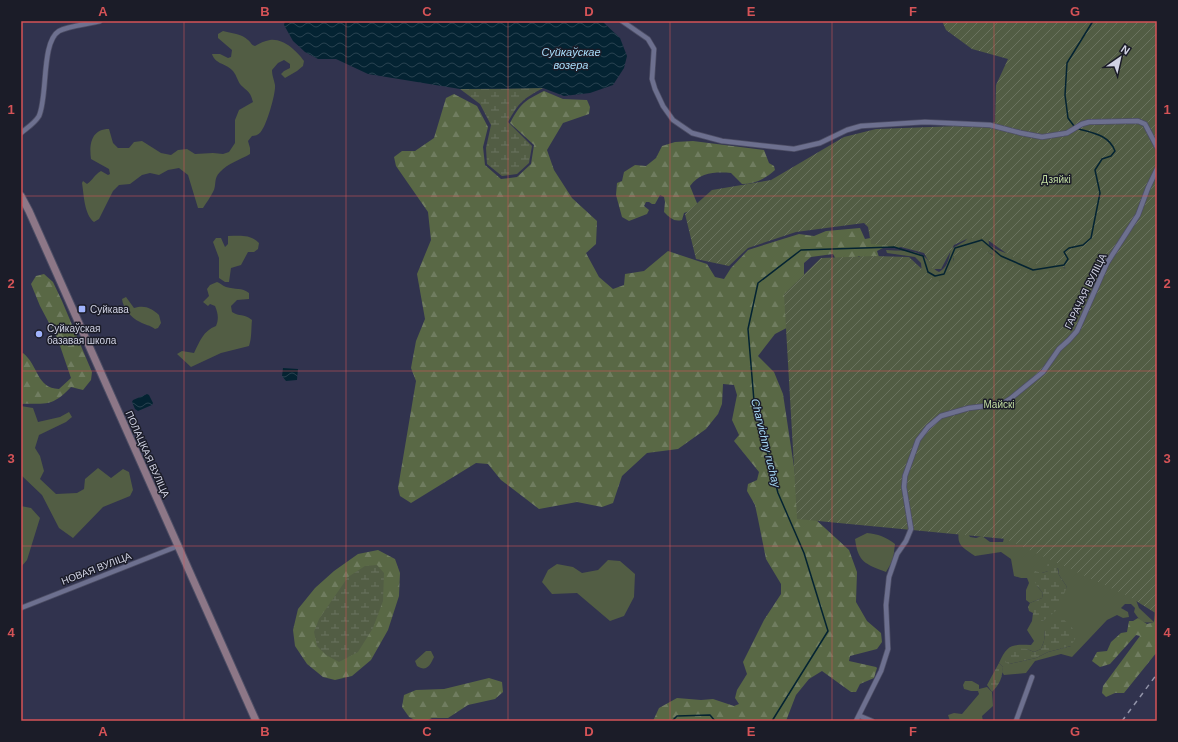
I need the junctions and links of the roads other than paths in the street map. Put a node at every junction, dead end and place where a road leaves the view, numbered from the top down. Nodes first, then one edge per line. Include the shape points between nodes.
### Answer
1 (100, 21) edge
2 (622, 21) edge
3 (21, 133) edge
4 (1157, 147) edge
5 (1157, 169) edge
6 (21, 196) edge
7 (178, 546) junction
8 (21, 608) edge
9 (1032, 678) dead end
10 (860, 716) junction
11 (256, 721) edge
12 (856, 721) edge
13 (872, 721) edge
14 (1016, 721) edge

1 - 3 street via 59,31 53,37 48,50 42,105 38,117
2 - 4 street via 648,38 654,50 652,79 655,89 673,120 692,133 722,142 794,149 820,143 861,126 925,122 990,125 1042,137 1067,133 1089,122 1138,121 1144,124
5 - 10 street, ГАРАЧАЯ ВУЛІЦА via 1138,216 1107,263 1077,331 1059,349 1043,372 1002,404 969,408 942,416 928,427 918,440 905,476 904,487 911,529 897,554 889,577 886,605 888,649 881,671
6 - 7 main road, ПОЛАЦКАЯ ВУЛІЦА
7 - 8 street, НОВАЯ ВУЛІЦА
7 - 11 main road, ПОЛАЦКАЯ ВУЛІЦА
9 - 14 street
10 - 12 street
10 - 13 street

